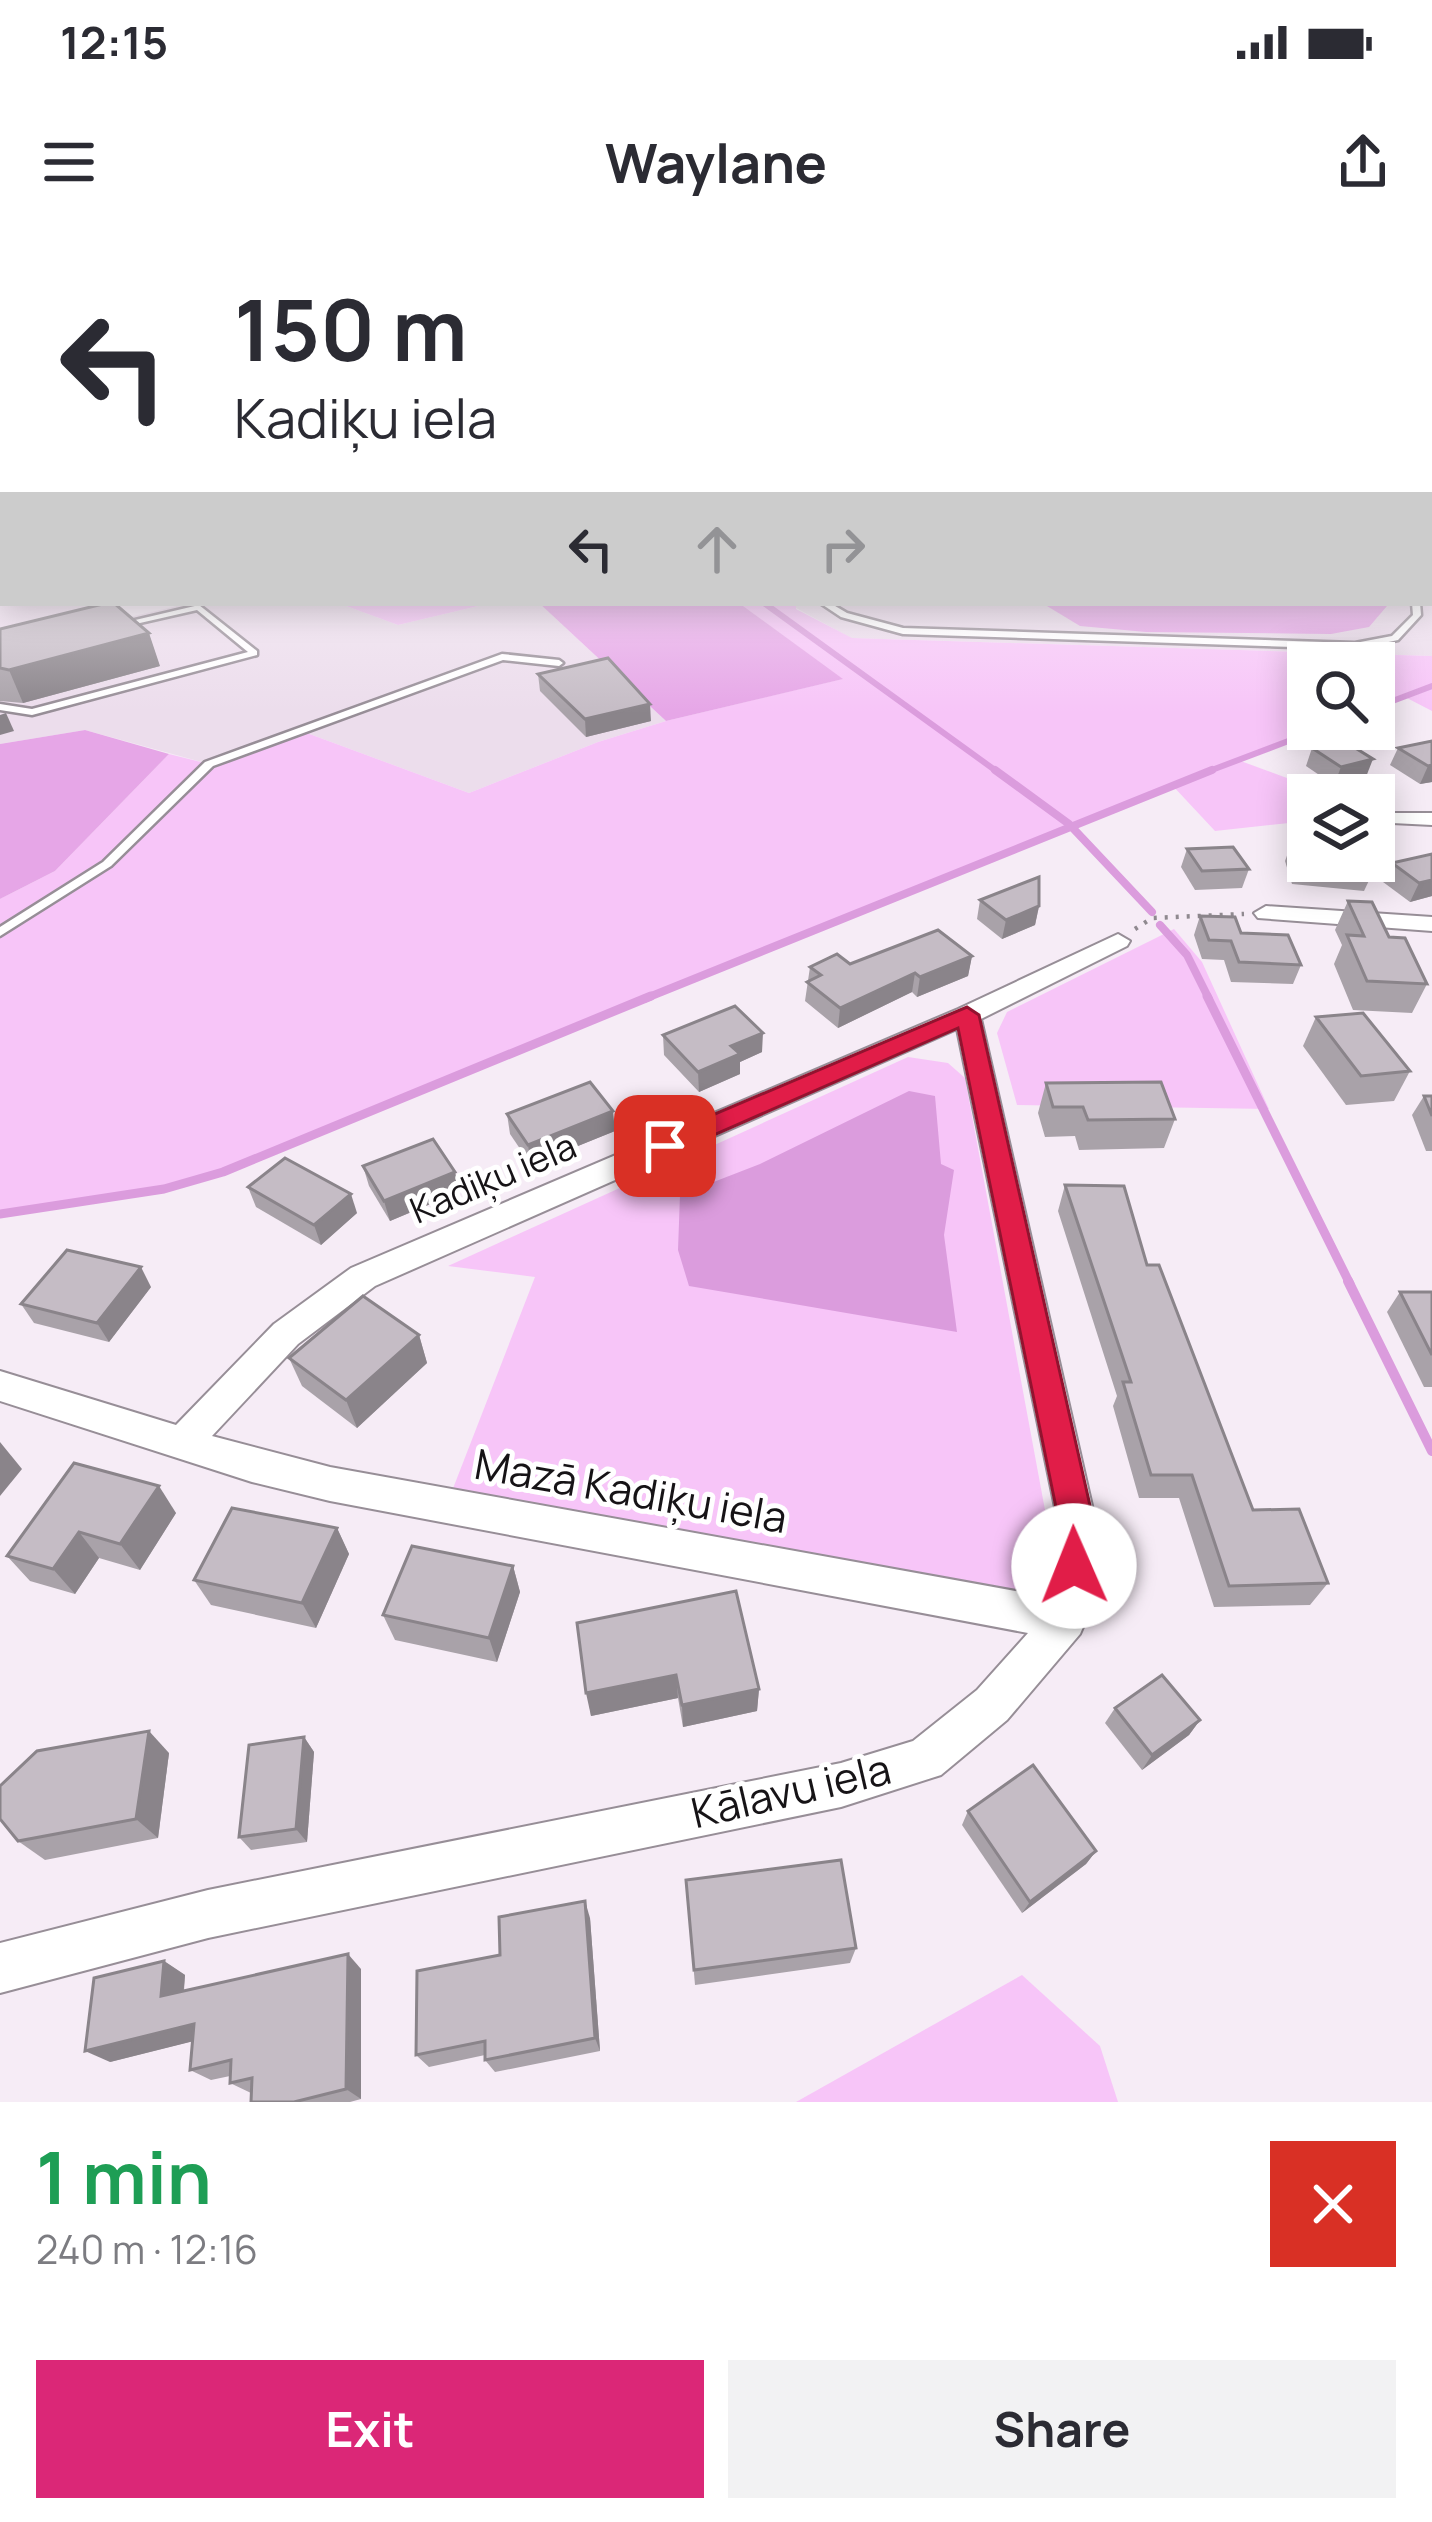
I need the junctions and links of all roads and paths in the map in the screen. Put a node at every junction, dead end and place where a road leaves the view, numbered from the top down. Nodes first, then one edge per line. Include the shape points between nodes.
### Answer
1 (829, 606) edge
2 (1416, 606) edge
3 (111, 626) edge
4 (559, 663) dead end
5 (0, 707) edge
6 (1400, 818) dead end
7 (1432, 819) edge
8 (1266, 913) joint
9 (1432, 924) edge
10 (0, 932) edge
11 (1118, 941) joint
12 (967, 1015) junction
13 (0, 1386) edge
14 (182, 1443) junction
15 (1066, 1620) junction
16 (0, 1969) edge

1 - 2 lane via 904,631 1355,646 1395,638
3 - 5 lane via 199,608 254,653 32,712
4 - 10 lane via 502,657 209,764 107,864
6 - 7 street
8 - 9 street
8 - 11 path via 1152,918
11 - 12 street, Kadiķu iela
12 - 14 street, Kadiķu iela via 364,1276 286,1334
12 - 15 street via 1079,1532
13 - 14 street
14 - 15 street, Mazā Kadiķu iela via 330,1484
15 - 16 street, Kālavu iela via 992,1705 925,1759 841,1785 208,1914

